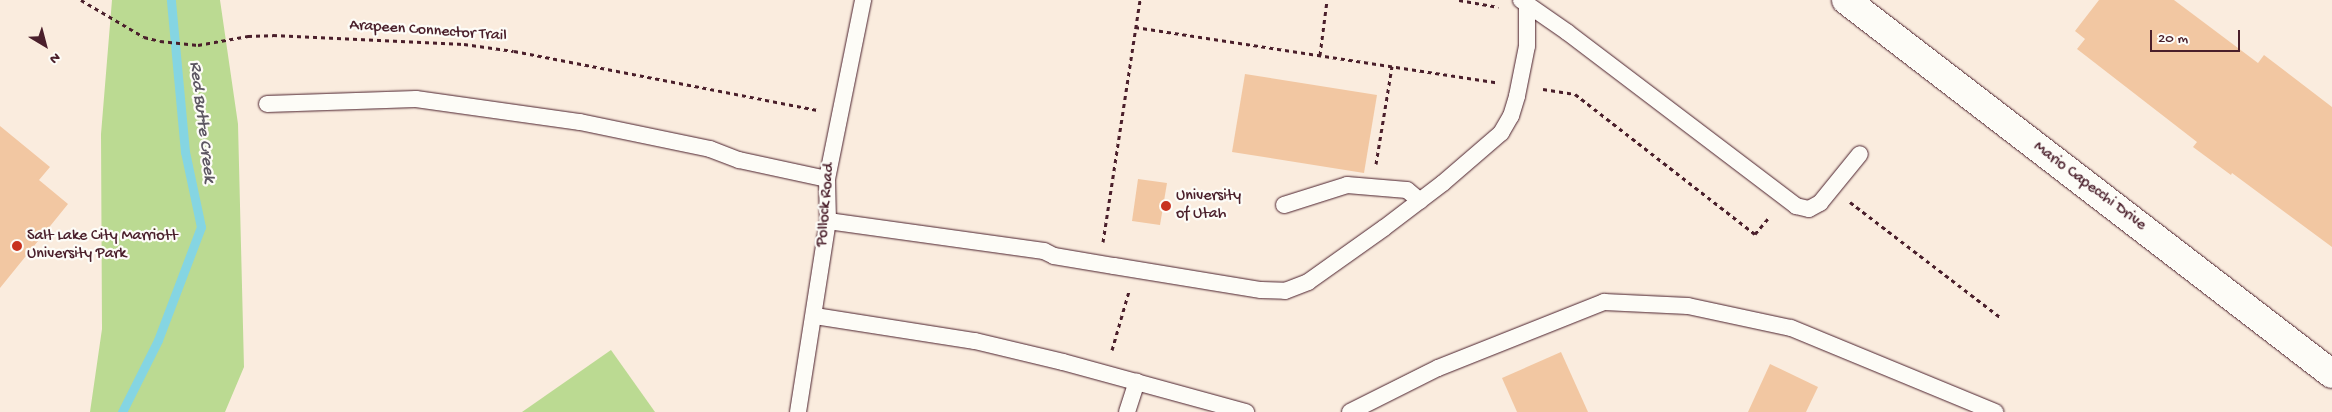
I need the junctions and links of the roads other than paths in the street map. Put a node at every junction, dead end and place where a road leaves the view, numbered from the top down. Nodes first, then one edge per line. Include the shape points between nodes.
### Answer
1 (863, 0) edge
2 (1846, 0) edge
3 (1524, 2) edge
4 (267, 104) dead end
5 (1860, 154) dead end
6 (828, 179) junction
7 (1420, 201) junction
8 (1284, 205) dead end
9 (828, 221) junction
10 (814, 316) junction
11 (2332, 374) edge
12 (1137, 382) junction
13 (798, 412) edge
14 (1127, 412) edge
15 (1246, 412) edge
16 (1350, 412) edge
17 (1995, 412) edge

1 - 6 lane, Pollock Road
2 - 11 main road, Mario Capecchi Drive
3 - 5 lane via 1796,206 1809,209 1820,203
3 - 7 lane via 1527,46 1511,116 1501,133
4 - 6 lane via 425,100 580,122 710,149 739,160
6 - 9 lane, Pollock Road
7 - 8 lane via 1407,190 1347,186
7 - 9 lane via 1308,282 1285,291 1114,266 1054,256 1044,251
9 - 10 lane, Pollock Road
10 - 12 lane via 975,341
10 - 13 lane, Pollock Road
12 - 14 lane
12 - 15 lane
16 - 17 lane via 1438,368 1604,302 1688,306 1790,328

